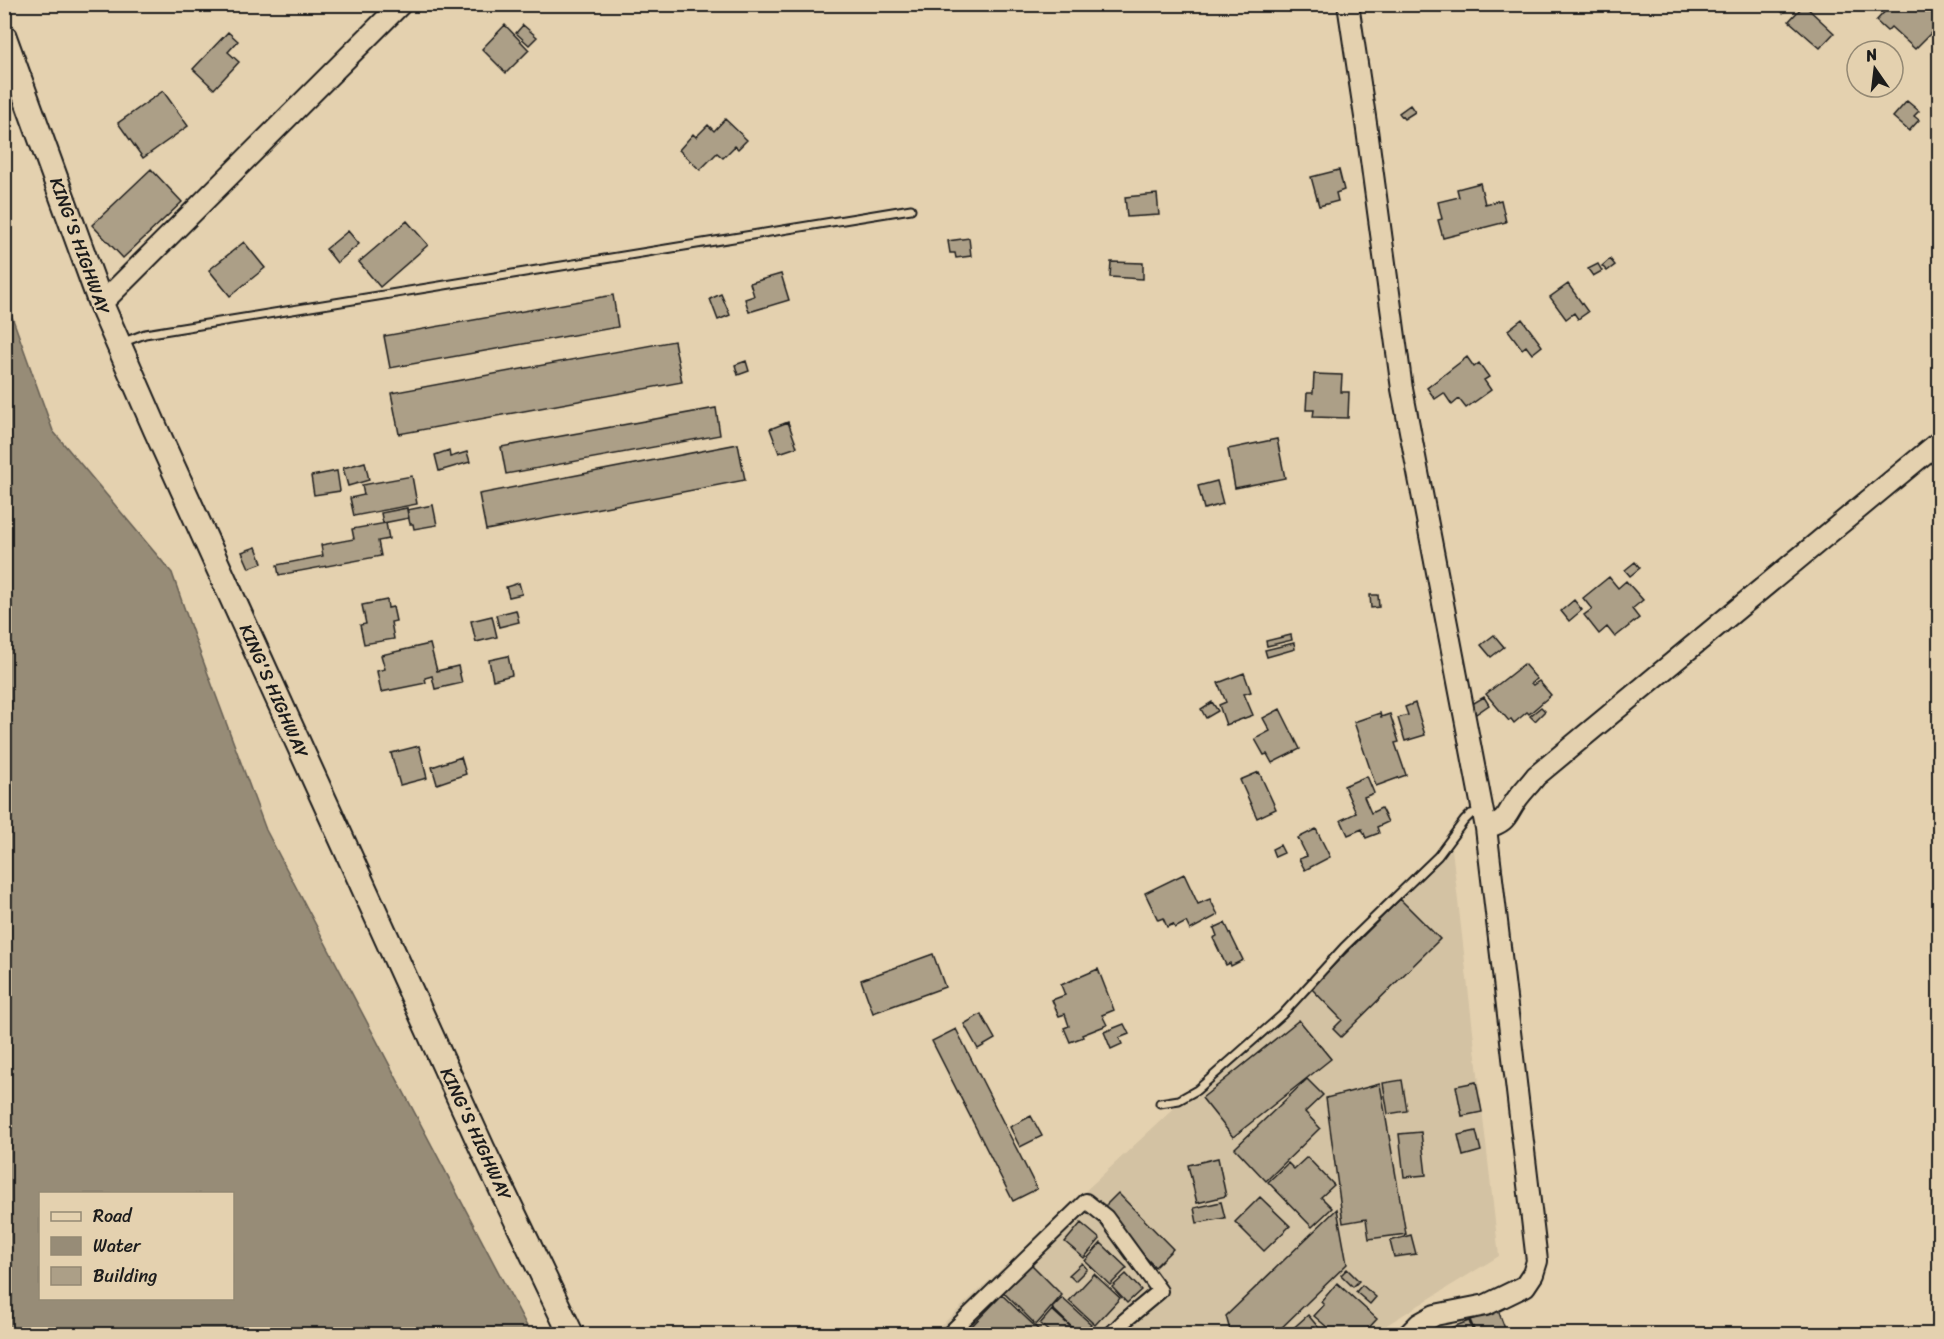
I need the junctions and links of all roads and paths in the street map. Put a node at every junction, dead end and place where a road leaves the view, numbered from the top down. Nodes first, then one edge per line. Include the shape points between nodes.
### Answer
1 (401, 4) edge
2 (1347, 4) edge
3 (4, 37) edge
4 (911, 210) dead end
5 (101, 304) junction
6 (118, 344) junction
7 (1940, 441) edge
8 (1485, 820) junction
9 (1160, 1104) dead end
10 (571, 1335) edge
11 (949, 1335) edge
12 (1112, 1335) edge
13 (1409, 1335) edge

1 - 5 street
2 - 8 street via 1402,389
3 - 5 highway, KING'S HIGHWAY
4 - 6 lane via 145,334
5 - 6 highway, KING'S HIGHWAY
6 - 10 highway, KING'S HIGHWAY via 482,1148
7 - 8 street via 1536,776 1508,817 1498,824
8 - 9 lane via 1471,814 1438,856 1344,947 1282,1015 1197,1090
8 - 13 street via 1537,1261 1525,1286 1486,1305 1435,1315
11 - 12 street via 1086,1201 1106,1217 1160,1292

